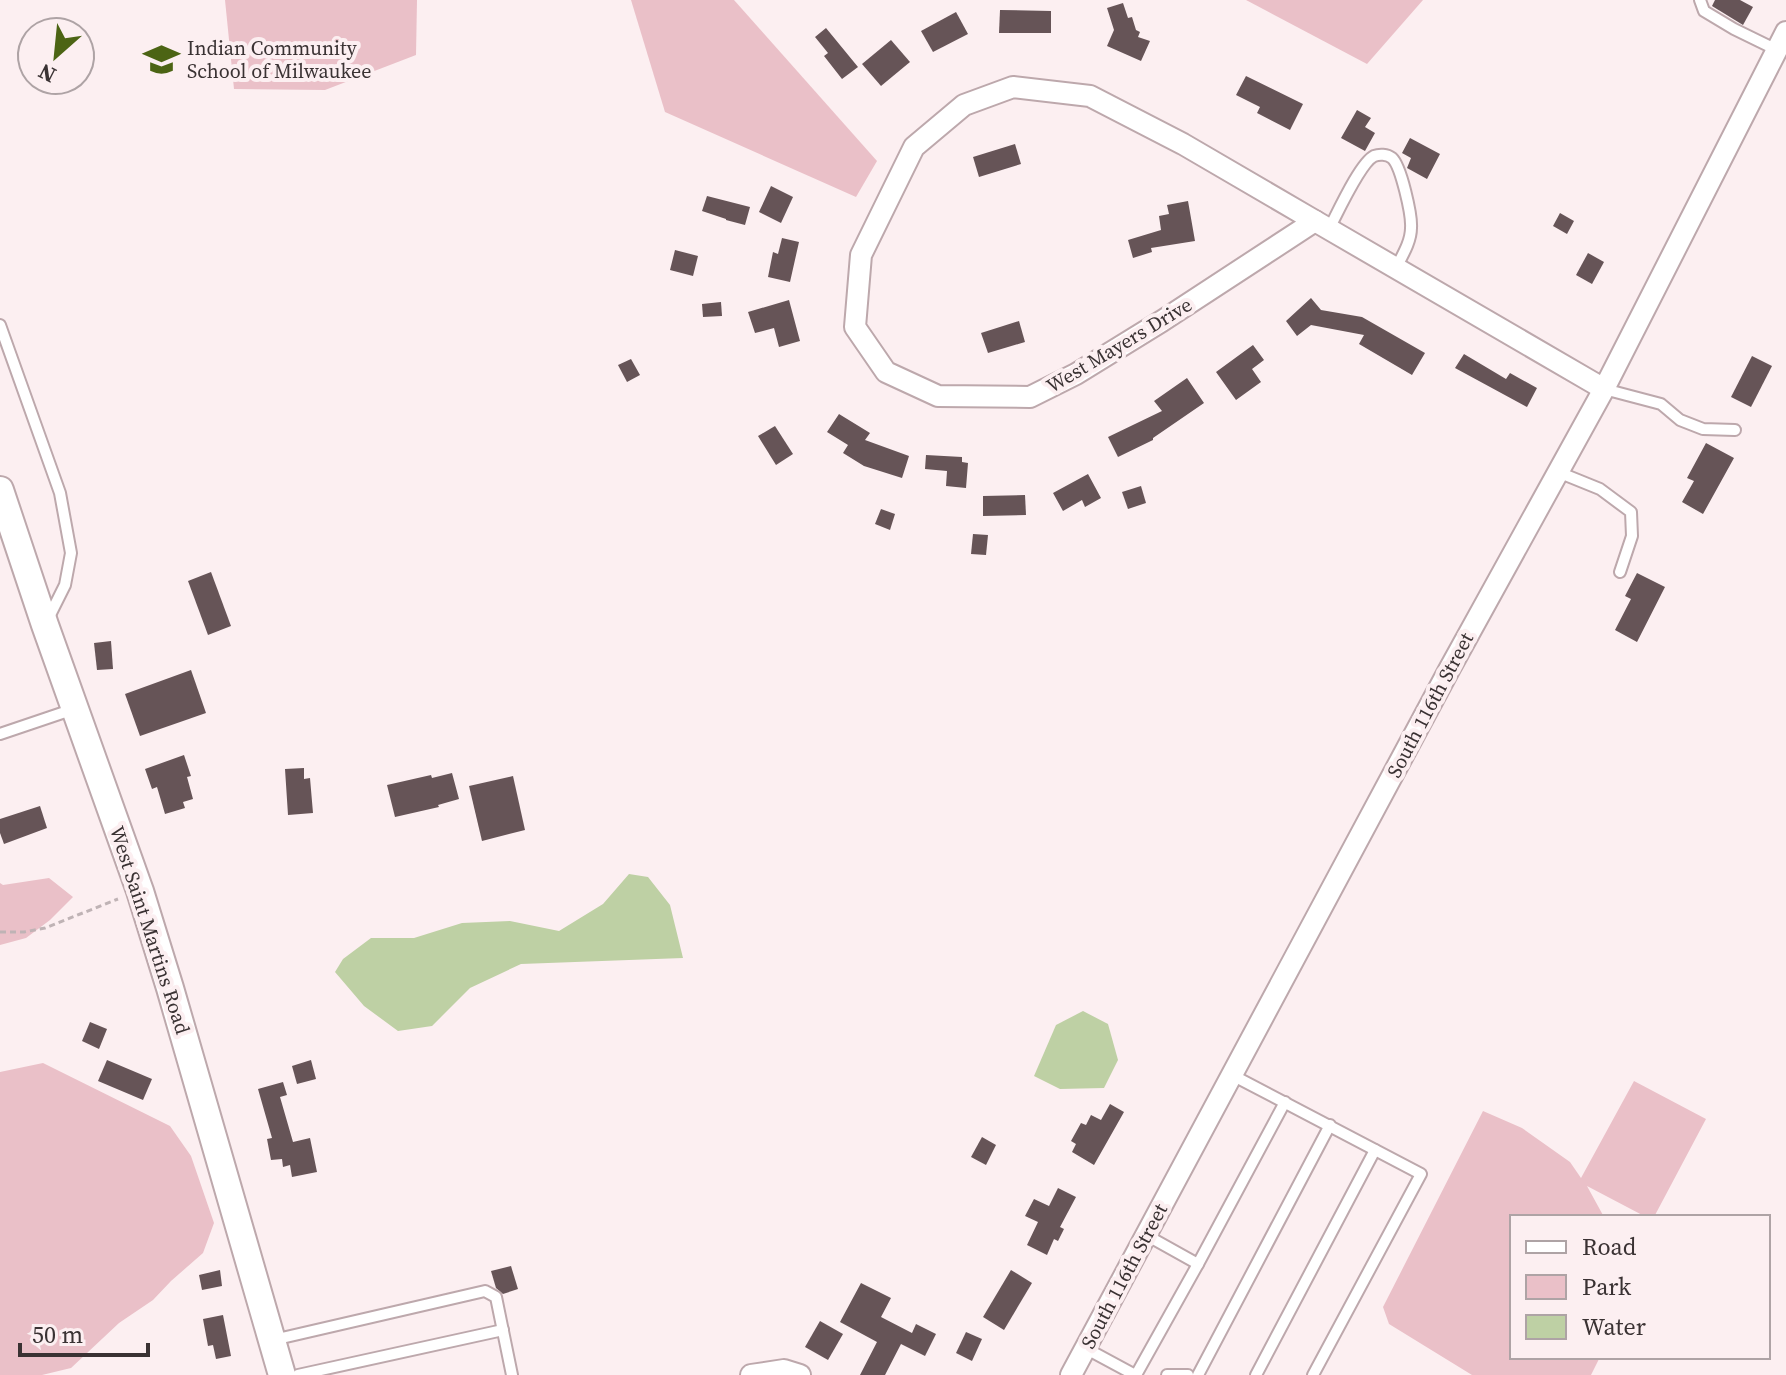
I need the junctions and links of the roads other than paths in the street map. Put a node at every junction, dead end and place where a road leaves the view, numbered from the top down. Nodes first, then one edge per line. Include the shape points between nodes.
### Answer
1 (1700, 0) edge
2 (1781, 41) edge
3 (1322, 225) junction
4 (1396, 268) junction
5 (0, 325) edge
6 (1604, 389) junction
7 (1735, 430) dead end
8 (1558, 472) junction
9 (0, 490) edge
10 (1620, 572) dead end
11 (45, 625) junction
12 (75, 709) junction
13 (0, 734) edge
14 (1232, 1075) junction
15 (1285, 1102) junction
16 (1330, 1125) junction
17 (1375, 1150) junction
18 (1146, 1235) junction
19 (1198, 1264) junction
20 (503, 1330) junction
21 (273, 1340) junction
22 (1085, 1348) junction
23 (282, 1375) edge
24 (298, 1375) edge
25 (512, 1375) edge
26 (751, 1375) edge
27 (800, 1375) edge
28 (1071, 1375) edge
29 (1136, 1375) edge
30 (1167, 1375) edge
31 (1188, 1375) edge
32 (1198, 1375) edge
33 (1256, 1375) edge
34 (1313, 1375) edge

1 - 2 lane via 1704,11 1734,29
2 - 6 street, South 116th Street
3 - 3 street, West Mayers Drive via 1030,397 938,396 886,372 855,327 861,255 914,147 964,105 1013,87 1090,96
3 - 4 street, West Mayers Drive
3 - 4 lane via 1366,163 1387,155 1399,170 1411,221 1409,242
4 - 6 street, West Mayers Drive
5 - 11 lane via 60,493 71,553 65,585
6 - 7 lane via 1661,404 1680,420 1703,429
6 - 8 street, South 116th Street
8 - 10 lane via 1600,489 1631,512 1632,536
8 - 14 street, South 116th Street
9 - 11 street, West Saint Martins Road
11 - 12 street, West Saint Martins Road
12 - 13 lane
12 - 21 street, West Saint Martins Road via 140,891
14 - 15 lane
14 - 18 street, South 116th Street
15 - 16 lane
15 - 19 lane
16 - 17 lane
16 - 32 lane
17 - 33 lane
17 - 34 lane via 1421,1174
18 - 19 lane
18 - 22 street, South 116th Street
19 - 29 lane
20 - 21 lane via 496,1297 485,1291
20 - 24 lane
20 - 25 lane
21 - 23 street, West Saint Martins Road
22 - 28 street, South 116th Street
22 - 29 lane
26 - 27 street via 784,1370
30 - 31 lane

